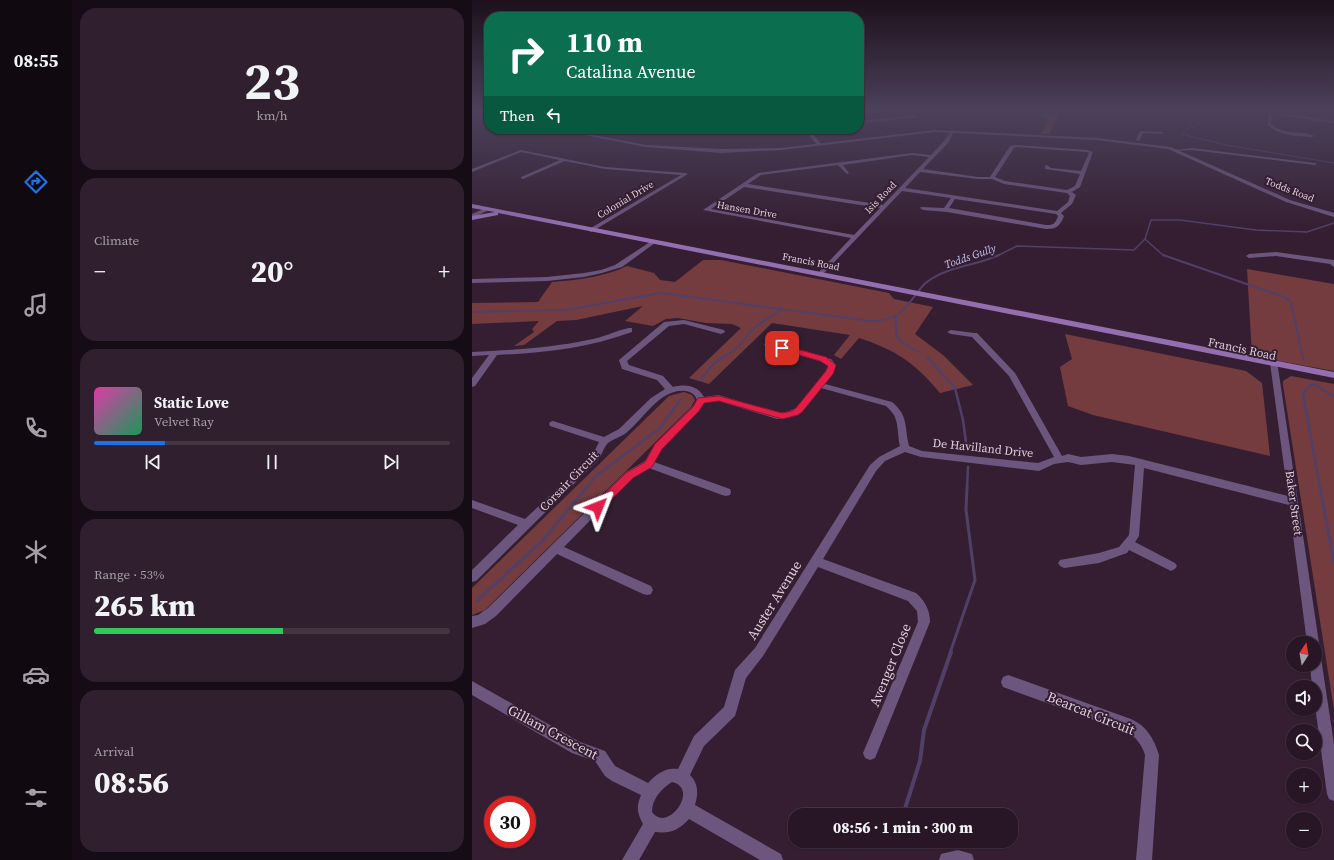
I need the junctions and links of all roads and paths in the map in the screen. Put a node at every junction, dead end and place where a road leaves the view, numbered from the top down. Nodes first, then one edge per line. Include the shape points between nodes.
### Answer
1 (698, 150) edge
2 (759, 150) edge
3 (938, 150) edge
4 (1010, 150) edge
5 (1076, 150) edge
6 (1176, 150) edge
7 (1196, 150) edge
8 (932, 156) junction
9 (564, 160) junction
10 (839, 163) junction
11 (1315, 164) dead end
12 (919, 170) junction
13 (1061, 170) dead end
14 (472, 171) edge
15 (847, 173) dead end
16 (1082, 173) junction
17 (523, 178) dead end
18 (992, 178) junction
19 (742, 184) junction
20 (901, 189) junction
21 (1068, 192) junction
22 (954, 197) junction
23 (472, 206) edge
24 (883, 207) junction
25 (923, 208) dead end
26 (488, 209) junction
27 (948, 210) junction
28 (506, 213) junction
29 (1058, 213) junction
30 (1334, 215) edge
31 (472, 217) edge
32 (591, 230) junction
33 (855, 237) junction
34 (654, 242) junction
35 (1249, 256) dead end
36 (1334, 265) edge
37 (820, 274) junction
38 (472, 280) edge
39 (629, 330) dead end
40 (722, 332) dead end
41 (951, 332) dead end
42 (768, 344) dead end
43 (495, 353) junction
44 (472, 354) edge
45 (1275, 366) junction
46 (1334, 375) edge
47 (1334, 380) edge
48 (472, 384) edge
49 (820, 385) junction
50 (671, 390) junction
51 (701, 400) junction
52 (553, 424) dead end
53 (605, 441) junction
54 (905, 448) junction
55 (1060, 460) junction
56 (1140, 463) junction
57 (648, 464) junction
58 (726, 492) dead end
59 (1294, 502) junction
60 (472, 504) edge
61 (527, 524) junction
62 (1128, 544) junction
63 (555, 548) junction
64 (816, 560) junction
65 (1064, 562) dead end
66 (1171, 566) dead end
67 (472, 577) edge
68 (647, 590) dead end
69 (475, 623) edge
70 (1312, 636) edge
71 (1317, 672) edge
72 (1008, 682) dead end
73 (472, 688) edge
74 (870, 753) dead end
75 (682, 777) junction
76 (650, 792) junction
77 (1334, 794) edge
78 (687, 809) junction
79 (652, 823) junction
80 (630, 860) edge
81 (776, 860) edge
82 (947, 860) edge
83 (966, 860) edge
84 (1144, 860) edge

1 - 2 street, Todds Road
3 - 8 street, Isis Road
4 - 18 street
5 - 16 street via 1091,153
6 - 30 street, Todds Road via 1288,201
7 - 11 street
8 - 10 street, Hansen Drive via 912,154
8 - 12 street, Isis Road
9 - 14 street, Colonial Drive via 521,151
9 - 17 street
9 - 32 street, Colonial Drive via 605,168 686,174
10 - 15 street
10 - 19 street, Hansen Drive via 760,174
12 - 18 street
12 - 20 street, Isis Road
13 - 16 street
16 - 21 street via 1077,187
18 - 21 street
19 - 24 street
19 - 33 street, Hansen Drive via 706,210
20 - 22 street
20 - 24 street, Isis Road
21 - 29 street via 1073,195 1070,203
22 - 27 street via 947,207
22 - 29 street
23 - 26 main road, Francis Road
24 - 33 street, Isis Road
25 - 27 street
26 - 28 main road, Francis Road
26 - 31 street
27 - 29 street via 1050,227 1058,224 1061,216
28 - 31 main road
28 - 32 main road, Francis Road
32 - 34 main road, Francis Road
33 - 37 street, Isis Road
34 - 37 main road, Francis Road
34 - 38 street via 611,270 572,278
35 - 36 street via 1279,254 1333,262
37 - 45 main road, Francis Road via 1145,339 1213,356
39 - 43 street via 614,336 550,350
40 - 50 street via 684,322 667,324 623,360 625,367 660,378
41 - 55 street via 974,335 1012,375
42 - 49 street via 823,359 832,365 832,369
43 - 44 street
43 - 48 street
45 - 46 main road, Francis Road
45 - 47 main road, Francis Road
45 - 59 street, Baker Street
49 - 51 street via 799,410 782,416 719,398
49 - 54 street via 889,404 899,411
50 - 51 street via 694,390
50 - 53 street, Corsair Circuit via 660,396 624,430
51 - 57 street via 658,446
52 - 53 street
53 - 61 street, Corsair Circuit via 595,458
54 - 55 street, De Havilland Drive via 921,454 1040,466
54 - 64 street, Auster Avenue via 882,459 872,468
55 - 56 street, De Havilland Drive via 1112,458
56 - 59 street, De Havilland Drive
56 - 62 street via 1134,536
57 - 58 street
57 - 63 street via 629,475
59 - 70 street, Baker Street
60 - 61 street
61 - 67 street, Corsair Circuit
62 - 65 street via 1123,550 1099,558
62 - 66 street
63 - 68 street
63 - 69 street via 492,612
64 - 74 street, Avenger Close via 912,597 920,604 924,614 924,622
64 - 75 street, Auster Avenue via 759,652 740,675 730,711 699,741
71 - 77 street
72 - 84 street, Bearcat Circuit via 1131,726 1144,737 1152,755
73 - 76 street, Gillam Crescent via 577,748 600,756 610,771
75 - 76 street via 665,777
75 - 78 street via 691,790
76 - 79 street via 646,813
78 - 79 street via 666,826
78 - 81 street
79 - 80 street
82 - 83 street

